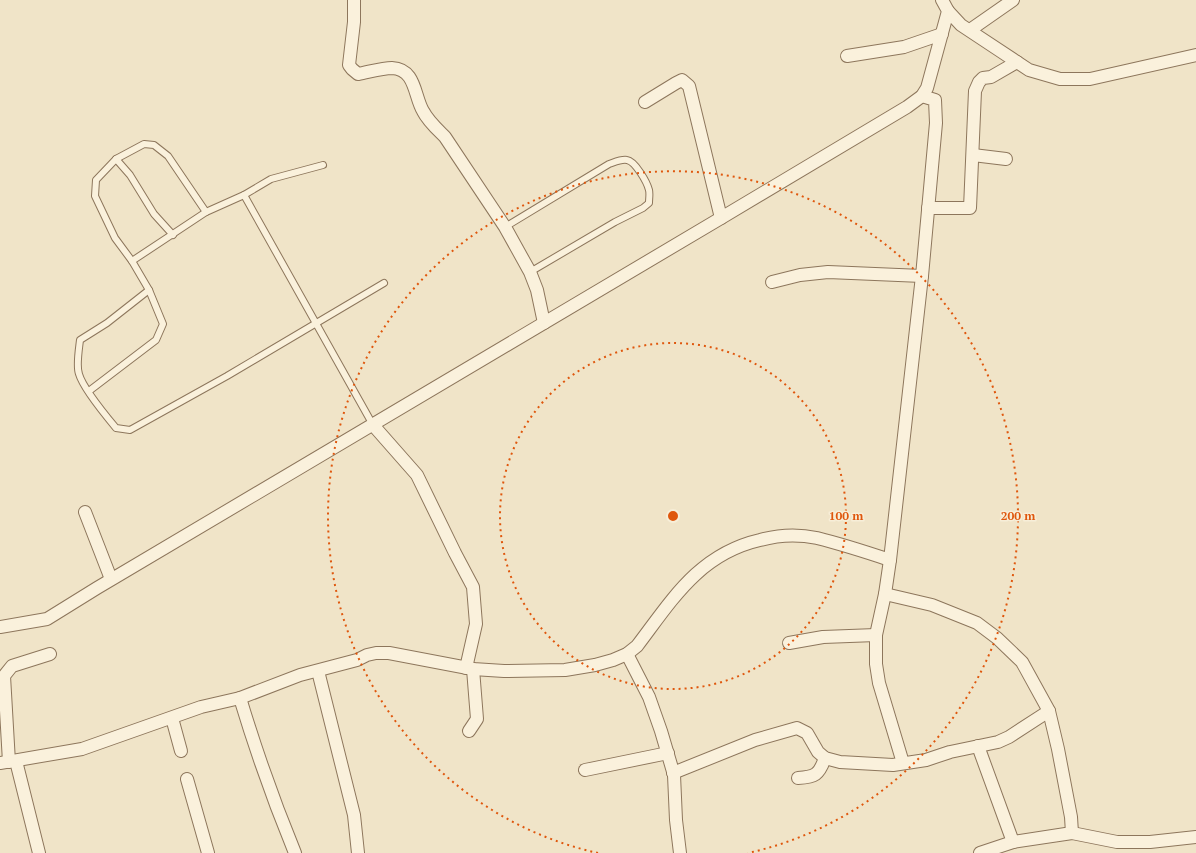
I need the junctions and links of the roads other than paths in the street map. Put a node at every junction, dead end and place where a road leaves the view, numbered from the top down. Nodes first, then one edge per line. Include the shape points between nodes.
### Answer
1 (354, 0) edge
2 (942, 0) edge
3 (1013, 0) edge
4 (948, 11) junction
5 (970, 30) junction
6 (942, 34) junction
7 (1196, 55) edge
8 (847, 56) dead end
9 (1017, 62) junction
10 (922, 96) junction
11 (645, 102) dead end
12 (973, 155) junction
13 (116, 158) junction
14 (1006, 159) dead end
15 (323, 165) dead end
16 (244, 195) junction
17 (928, 208) junction
18 (206, 212) junction
19 (721, 218) junction
20 (505, 227) junction
21 (173, 235) junction
22 (132, 261) junction
23 (530, 272) junction
24 (922, 276) junction
25 (384, 282) dead end
26 (772, 282) dead end
27 (148, 290) junction
28 (316, 323) junction
29 (544, 323) junction
30 (89, 391) junction
31 (373, 425) junction
32 (85, 512) dead end
33 (890, 560) junction
34 (112, 579) junction
35 (885, 594) junction
36 (0, 627) edge
37 (876, 635) junction
38 (789, 643) dead end
39 (50, 654) dead end
40 (627, 654) junction
41 (470, 668) junction
42 (318, 671) junction
43 (240, 698) junction
44 (1049, 711) junction
45 (172, 718) junction
46 (469, 731) dead end
47 (978, 746) junction
48 (181, 751) dead end
49 (668, 752) junction
50 (825, 758) junction
51 (8, 762) edge
52 (903, 763) junction
53 (585, 770) dead end
54 (673, 773) junction
55 (798, 778) dead end
56 (186, 779) dead end
57 (1072, 832) junction
58 (1196, 837) edge
59 (1013, 842) junction
60 (39, 853) edge
61 (208, 853) edge
62 (295, 853) edge
63 (358, 853) edge
64 (680, 853) edge
65 (980, 853) edge

1 - 20 street via 349,65 358,74 392,68 409,75 422,110 445,137
2 - 4 street
3 - 5 street
4 - 5 street via 961,25
4 - 6 street
5 - 9 street
6 - 8 street via 904,47
6 - 10 street via 927,88
7 - 9 street via 1090,79 1060,78 1029,70
9 - 12 street via 979,82 975,91
10 - 17 street via 935,100 936,109
10 - 19 street
11 - 19 street via 682,80 689,86
12 - 14 street
12 - 17 street via 970,208
13 - 18 lane via 144,144 154,145 168,156
13 - 21 lane via 130,175 154,214
13 - 22 lane via 96,180 95,196 115,238
15 - 16 lane via 271,179
16 - 18 lane
16 - 28 lane
17 - 24 street
18 - 21 lane
19 - 29 street
20 - 23 street
20 - 23 lane via 609,164 629,160 639,171 648,188 649,203
21 - 22 lane
22 - 27 lane
23 - 29 street
24 - 26 street via 828,272
24 - 33 street
25 - 28 lane
27 - 30 lane via 163,324 156,340
27 - 30 lane via 107,323 80,340 78,374
28 - 30 lane via 130,430 116,428
28 - 31 lane
29 - 31 street
31 - 34 street
31 - 41 street via 417,475 473,588 476,624
32 - 34 street
33 - 35 street
33 - 40 street via 816,538 793,536 775,536 733,548 699,570 637,646
34 - 36 street via 47,619
35 - 37 street
35 - 44 street via 932,605 977,623 1022,662
37 - 38 street via 823,637
37 - 52 street via 876,664 880,683
39 - 51 street via 12,666 4,676
40 - 41 street via 595,665 564,670 504,671
40 - 49 street via 649,697
41 - 42 street via 376,653
41 - 46 street via 477,719
42 - 43 street via 300,675
42 - 63 street via 354,815
43 - 45 street via 201,707
43 - 62 street via 259,759
44 - 47 street via 1009,737
44 - 57 street via 1064,779
45 - 48 street
45 - 51 street via 82,749
47 - 52 street via 926,760
47 - 59 street
49 - 53 street
49 - 54 street
50 - 52 street via 840,762 893,765
50 - 54 street via 818,752 807,732 796,728 755,740
50 - 55 street via 822,768 816,775
51 - 60 street
54 - 64 street
56 - 61 street
57 - 58 street via 1118,842 1150,842
57 - 59 street
59 - 65 street

